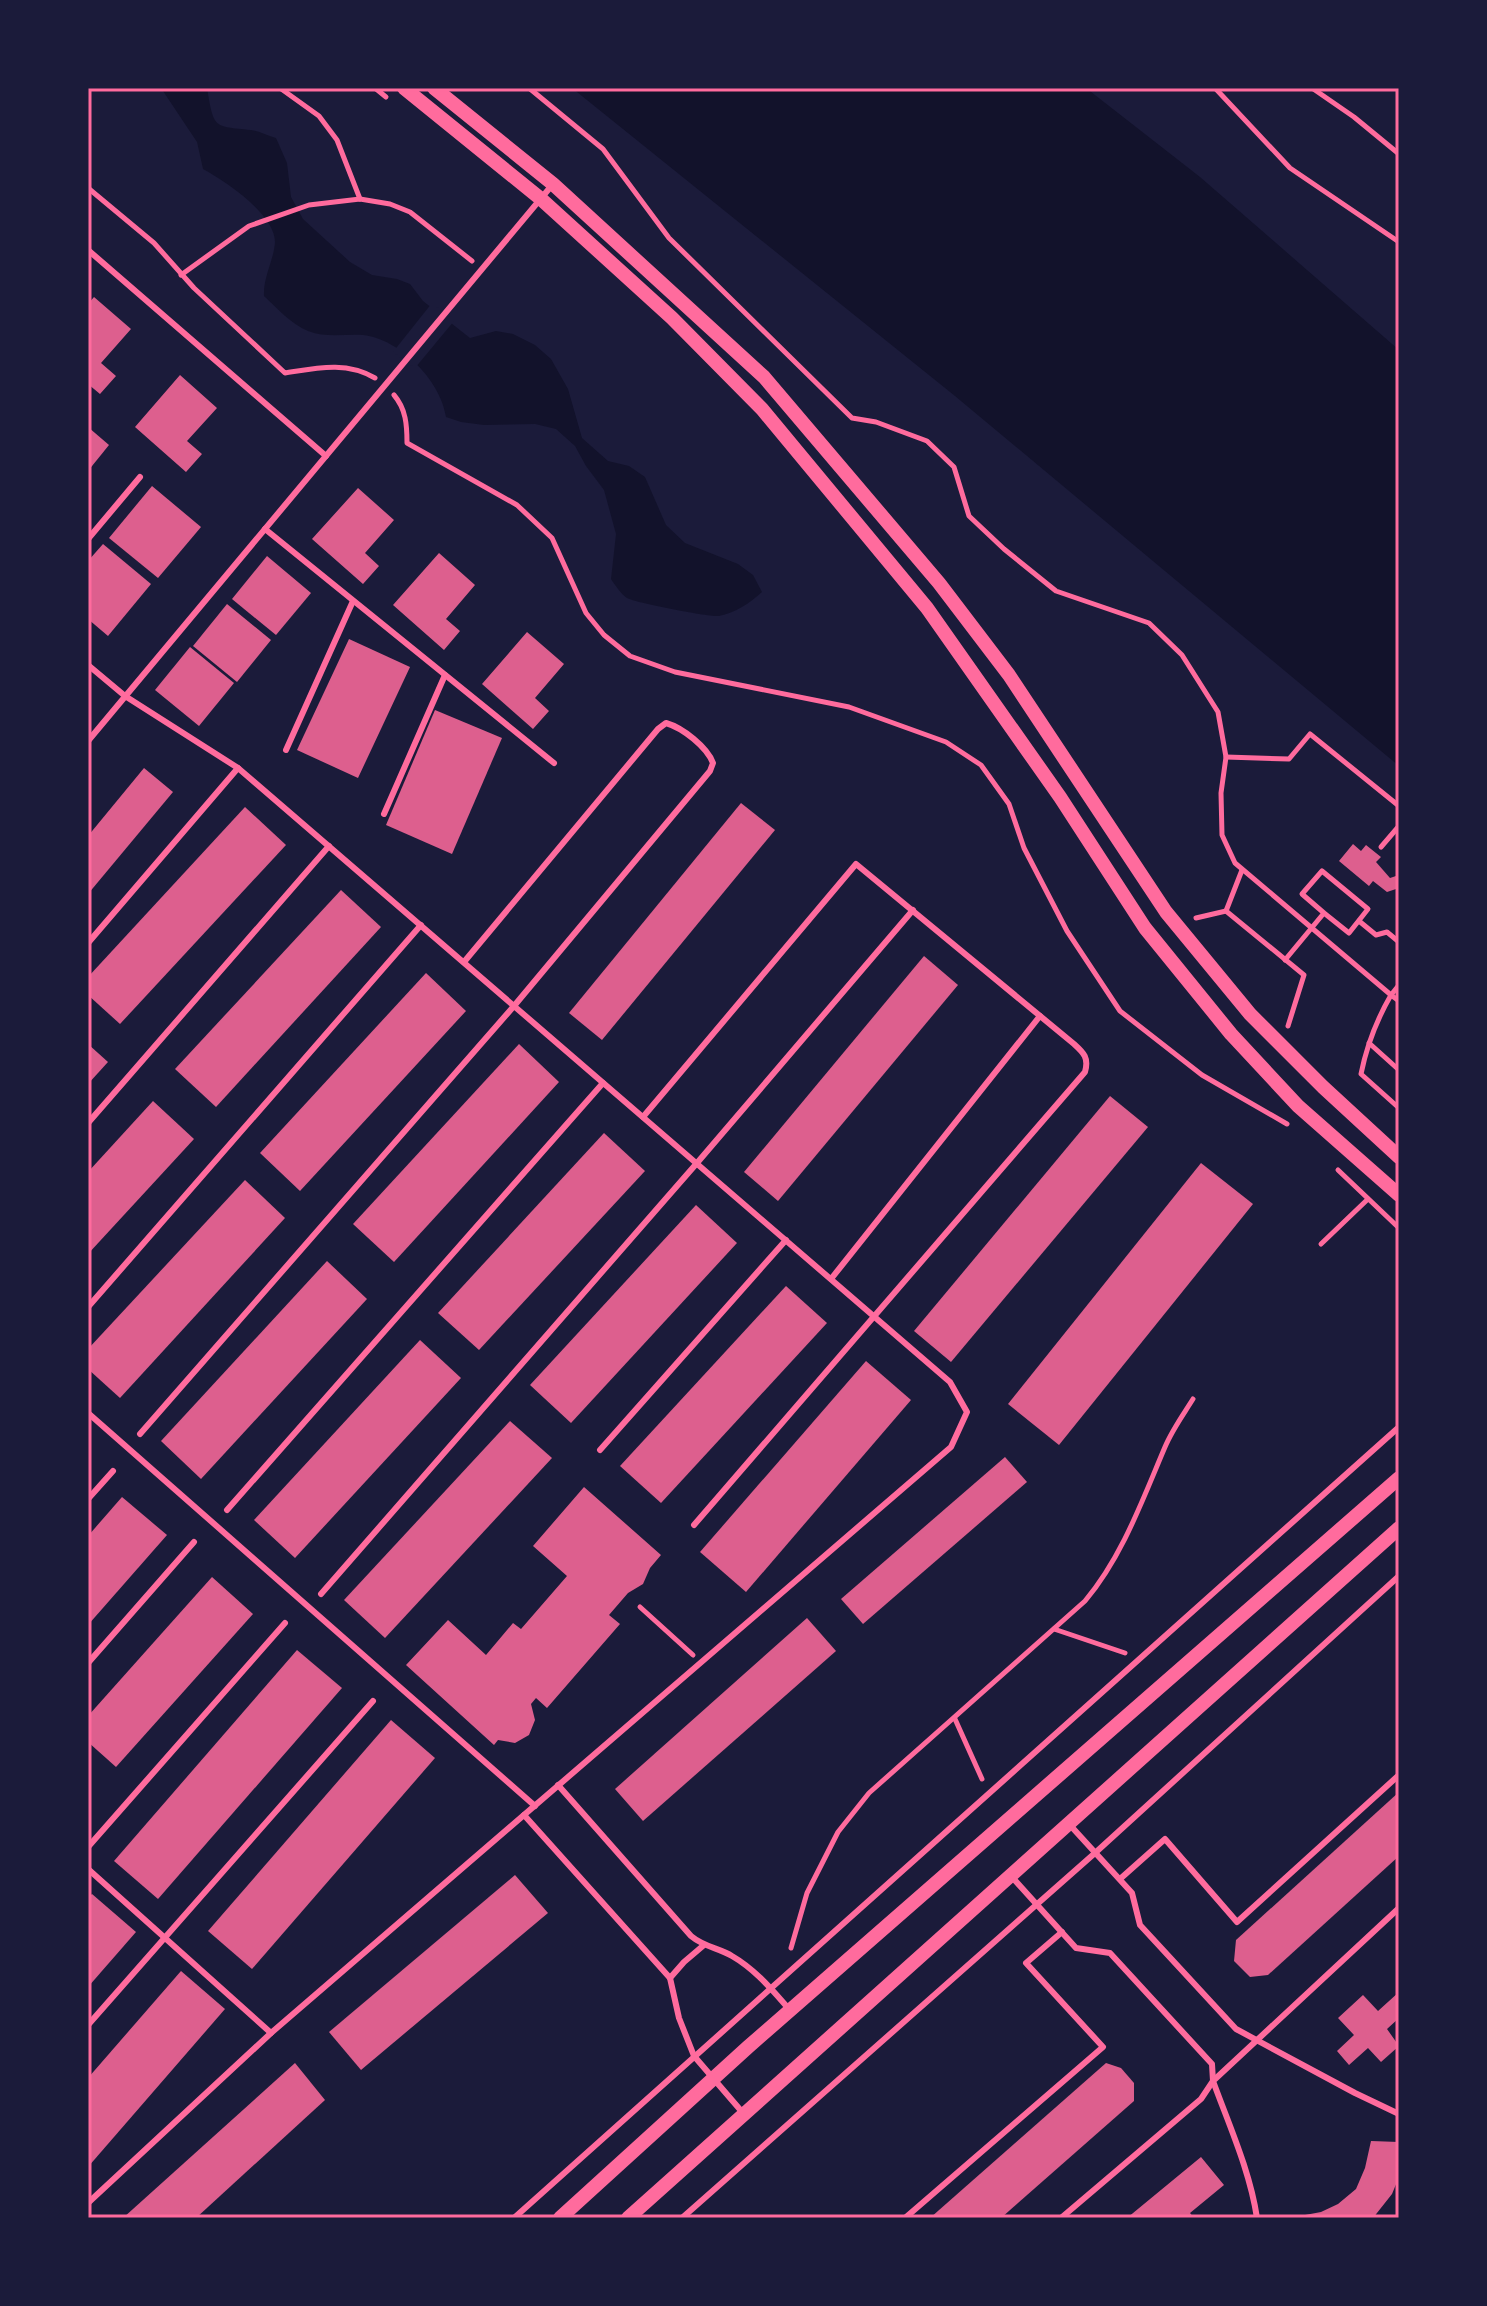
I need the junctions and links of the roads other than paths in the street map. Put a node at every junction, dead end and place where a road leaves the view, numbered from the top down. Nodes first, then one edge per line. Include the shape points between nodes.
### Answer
1 (404, 88) edge
2 (434, 88) edge
3 (553, 184) junction
4 (541, 199) junction
5 (88, 250) edge
6 (326, 456) junction
7 (140, 477) dead end
8 (265, 529) junction
9 (88, 539) edge
10 (353, 601) junction
11 (88, 665) edge
12 (445, 675) junction
13 (125, 696) junction
14 (88, 741) edge
15 (286, 750) dead end
16 (554, 763) dead end
17 (238, 768) junction
18 (384, 814) dead end
19 (329, 846) junction
20 (913, 910) junction
21 (421, 925) junction
22 (88, 943) edge
23 (464, 962) junction
24 (514, 1006) junction
25 (1040, 1016) junction
26 (603, 1083) junction
27 (643, 1117) junction
28 (88, 1123) edge
29 (1342, 1146) junction
30 (1399, 1154) edge
31 (697, 1163) junction
32 (1399, 1195) edge
33 (1399, 1205) edge
34 (786, 1240) junction
35 (831, 1279) junction
36 (88, 1307) edge
37 (873, 1315) junction
38 (88, 1413) edge
39 (1399, 1427) edge
40 (140, 1434) dead end
41 (600, 1450) dead end
42 (113, 1471) dead end
43 (1399, 1478) edge
44 (88, 1499) edge
45 (227, 1510) dead end
46 (694, 1525) dead end
47 (1399, 1528) edge
48 (194, 1542) dead end
49 (1399, 1576) edge
50 (321, 1594) dead end
51 (285, 1623) dead end
52 (88, 1663) edge
53 (373, 1701) dead end
54 (1399, 1775) edge
55 (558, 1785) junction
56 (535, 1806) junction
57 (524, 1815) junction
58 (1069, 1824) junction
59 (88, 1847) edge
60 (1095, 1853) junction
61 (88, 1869) edge
62 (1011, 1876) junction
63 (1120, 1879) junction
64 (1036, 1904) junction
65 (1399, 1908) edge
66 (1062, 1932) junction
67 (165, 1938) junction
68 (704, 1945) junction
69 (670, 1978) junction
70 (771, 1989) junction
71 (790, 2010) junction
72 (88, 2025) edge
73 (271, 2033) junction
74 (1256, 2041) junction
75 (694, 2056) junction
76 (713, 2078) junction
77 (1213, 2081) junction
78 (744, 2114) junction
79 (1399, 2114) edge
80 (89, 2202) edge
81 (514, 2218) edge
82 (560, 2218) edge
83 (628, 2218) edge
84 (682, 2218) edge
85 (905, 2218) edge
86 (1061, 2218) edge
87 (1257, 2218) edge

1 - 4 street
2 - 3 street
3 - 4 lane
3 - 30 street via 764,377 939,583 1009,675 1176,923 1250,1014
4 - 6 lane
4 - 29 street via 762,409 927,608 1145,928 1231,1034
5 - 6 lane
6 - 8 lane
7 - 9 lane
8 - 10 lane
8 - 13 lane
10 - 12 lane
10 - 15 lane
11 - 13 lane
12 - 16 lane
12 - 18 lane
13 - 14 lane
13 - 17 lane
17 - 19 lane
17 - 22 lane
19 - 21 lane
19 - 28 lane
20 - 25 lane
20 - 27 lane via 856,864
20 - 31 lane
21 - 23 lane
21 - 36 lane
23 - 24 lane
23 - 24 lane via 658,729 666,723 676,726 710,755 710,771
24 - 26 lane
24 - 40 lane
25 - 35 lane
25 - 37 lane via 1084,1053 1085,1072
26 - 27 lane
26 - 45 lane
27 - 31 lane
29 - 32 street
29 - 33 street
31 - 34 lane
31 - 50 lane
34 - 35 lane
34 - 41 lane
35 - 37 lane
37 - 46 lane
37 - 55 lane via 950,1382 967,1412 951,1447
38 - 56 lane
39 - 70 lane
42 - 44 lane
43 - 71 street
47 - 58 street
48 - 52 lane
49 - 60 lane
51 - 59 lane
53 - 67 lane
54 - 63 lane via 1237,1922 1165,1839
55 - 56 lane
55 - 68 lane
56 - 57 lane
57 - 69 lane
57 - 73 lane
58 - 60 lane
58 - 62 street
60 - 63 lane
60 - 64 lane
61 - 67 lane
62 - 64 lane
62 - 78 street
63 - 74 lane via 1132,1893 1140,1925 1236,2029
64 - 66 lane
64 - 84 lane
65 - 74 lane
66 - 77 lane via 1076,1948 1110,1953 1212,2064
66 - 85 lane via 1026,1963 1103,2047
67 - 72 lane
67 - 73 lane
68 - 69 lane
68 - 70 lane via 730,1955
69 - 75 lane
70 - 71 lane
70 - 75 lane
71 - 76 street
73 - 80 lane
74 - 77 lane
74 - 79 lane
75 - 76 lane
75 - 81 lane
76 - 78 lane
76 - 82 street
77 - 86 lane via 1201,2099
77 - 87 lane
78 - 83 street

